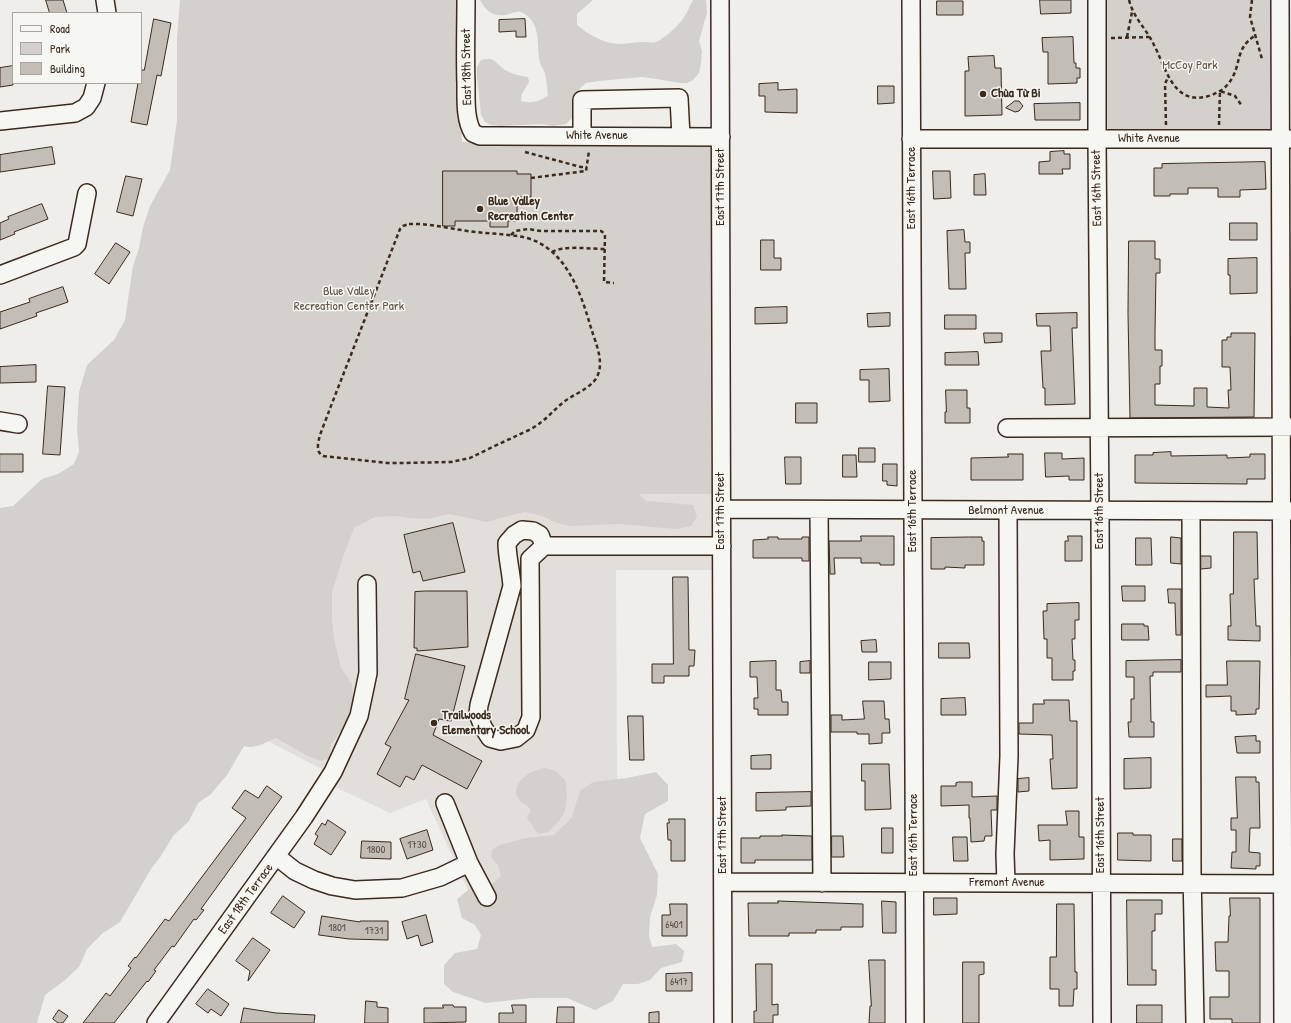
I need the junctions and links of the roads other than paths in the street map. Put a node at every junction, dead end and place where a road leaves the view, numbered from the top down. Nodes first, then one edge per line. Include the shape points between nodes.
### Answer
1 (105, 0) edge
2 (466, 0) edge
3 (720, 0) edge
4 (911, 0) edge
5 (1097, 0) edge
6 (1280, 0) edge
7 (107, 12) edge
8 (96, 84) edge
9 (0, 121) edge
10 (473, 133) joint
11 (586, 136) junction
12 (681, 137) junction
13 (721, 137) junction
14 (911, 139) junction
15 (1097, 139) junction
16 (1286, 139) edge
17 (87, 193) dead end
18 (0, 275) edge
19 (0, 421) edge
20 (18, 424) dead end
21 (1099, 427) junction
22 (1286, 427) edge
23 (1007, 428) dead end
24 (722, 509) junction
25 (819, 510) junction
26 (913, 510) junction
27 (1008, 511) junction
28 (1100, 511) junction
29 (1191, 511) junction
30 (1287, 511) edge
31 (544, 546) junction
32 (722, 546) junction
33 (511, 574) junction
34 (530, 575) junction
35 (367, 584) dead end
36 (445, 803) dead end
37 (276, 856) junction
38 (469, 863) junction
39 (723, 882) junction
40 (822, 883) junction
41 (915, 883) junction
42 (1006, 883) junction
43 (1101, 883) junction
44 (1192, 884) junction
45 (1286, 884) edge
46 (487, 897) dead end
47 (160, 1022) edge
48 (723, 1023) edge
49 (915, 1023) edge
50 (1102, 1023) edge
51 (1195, 1023) edge
52 (1283, 1023) edge

1 - 7 street
2 - 10 street, East 18th Street via 467,102 470,129
3 - 13 street, East 17th Street
4 - 14 street, East 16th Terrace
5 - 15 street, East 16th Street
6 - 16 street
8 - 9 street via 92,98 86,107 74,113
10 - 11 street, White Avenue via 480,136
11 - 12 street, White Avenue
11 - 12 street via 582,100 679,98
12 - 13 street, White Avenue
13 - 24 street, East 17th Street
14 - 15 street, White Avenue
14 - 26 street, East 16th Terrace
15 - 16 street, White Avenue
15 - 21 street, East 16th Street
16 - 22 street
17 - 18 street via 77,244 74,247
19 - 20 street
21 - 22 street
21 - 23 street
21 - 28 street, East 16th Street
22 - 30 street
24 - 25 street, Belmont Avenue
24 - 32 street, East 17th Street
25 - 26 street, Belmont Avenue
25 - 40 street
26 - 27 street, Belmont Avenue
26 - 41 street, East 16th Terrace
27 - 28 street, Belmont Avenue
27 - 42 street via 1009,756
28 - 29 street, Belmont Avenue
28 - 43 street, East 16th Street
29 - 30 street, Belmont Avenue
29 - 44 street
30 - 45 street
31 - 32 street
31 - 33 street via 540,535 533,531 522,530 514,535 507,543
31 - 34 street via 530,559
32 - 39 street, East 17th Street
33 - 34 street
33 - 34 street via 512,586 478,714 490,738 501,741 516,738 526,730 531,717
35 - 37 street, East 18th Terrace via 368,673 360,716 333,772
36 - 38 street
37 - 38 street via 295,871 314,880 355,890 402,888 440,877
37 - 47 street, East 18th Terrace
38 - 46 street
39 - 40 street, Fremont Avenue
39 - 48 street, East 17th Street
40 - 41 street, Fremont Avenue
41 - 42 street, Fremont Avenue
41 - 49 street, East 16th Terrace
42 - 43 street, Fremont Avenue
43 - 44 street, Fremont Avenue
43 - 50 street, East 16th Street
44 - 45 street, Fremont Avenue
44 - 51 street
45 - 52 street

